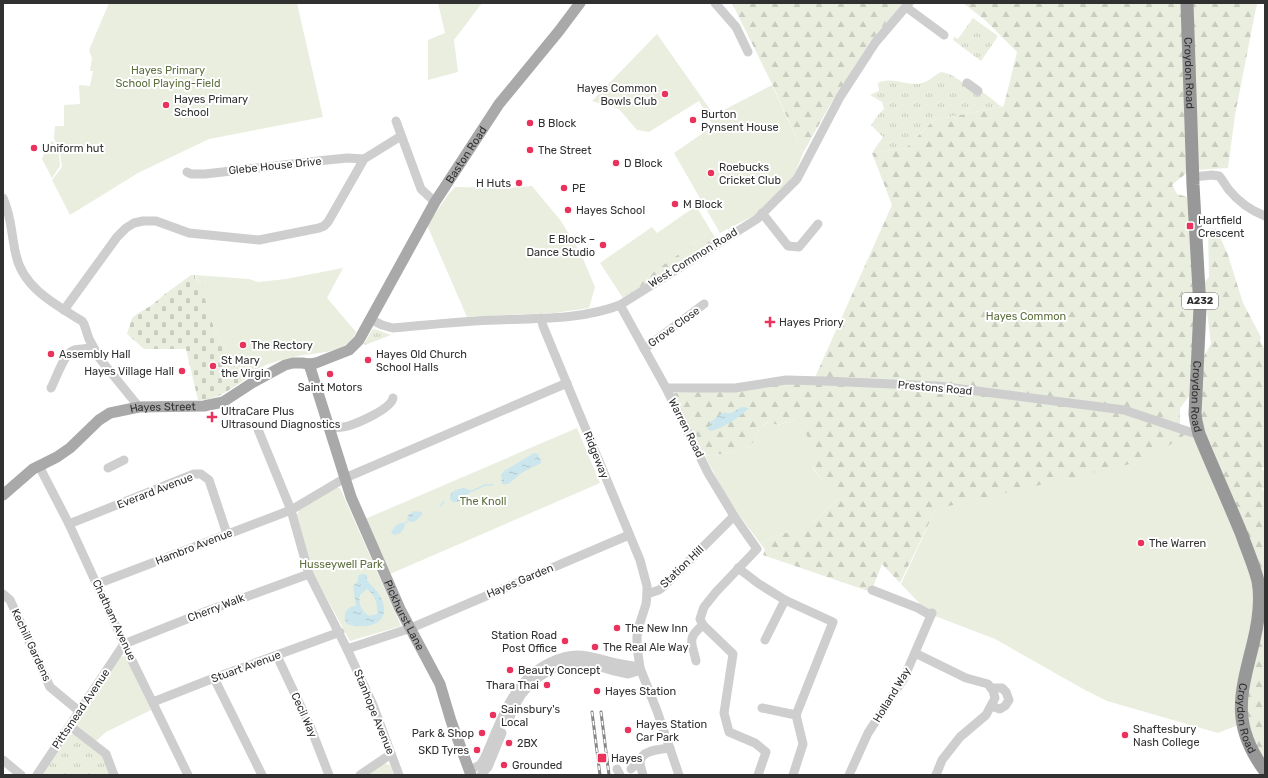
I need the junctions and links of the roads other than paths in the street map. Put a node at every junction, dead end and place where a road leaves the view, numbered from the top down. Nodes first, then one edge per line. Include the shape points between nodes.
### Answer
1 (580, 3) edge
2 (715, 3) edge
3 (1187, 3) edge
4 (907, 5) edge
5 (944, 35) dead end
6 (748, 52) dead end
7 (968, 83) dead end
8 (978, 91) dead end
9 (396, 121) dead end
10 (401, 136) junction
11 (364, 159) junction
12 (187, 172) dead end
13 (1193, 177) junction
14 (3, 198) edge
15 (435, 202) junction
16 (762, 213) junction
17 (1265, 216) edge
18 (818, 224) dead end
19 (704, 304) dead end
20 (620, 305) junction
21 (64, 310) junction
22 (541, 318) junction
23 (370, 319) junction
24 (93, 347) junction
25 (644, 349) junction
26 (309, 364) junction
27 (566, 383) junction
28 (52, 388) dead end
29 (666, 388) junction
30 (393, 398) dead end
31 (139, 407) junction
32 (257, 427) dead end
33 (329, 429) junction
34 (1199, 434) junction
35 (124, 460) dead end
36 (39, 466) junction
37 (108, 468) dead end
38 (345, 478) junction
39 (3, 495) edge
40 (291, 510) junction
41 (734, 516) junction
42 (69, 524) junction
43 (227, 534) junction
44 (630, 535) junction
45 (738, 568) junction
46 (309, 574) junction
47 (97, 584) junction
48 (872, 590) dead end
49 (3, 594) edge
50 (647, 594) junction
51 (785, 600) junction
52 (702, 625) junction
53 (411, 628) junction
54 (340, 632) junction
55 (765, 640) dead end
56 (124, 644) junction
57 (348, 649) junction
58 (915, 654) junction
59 (277, 656) junction
60 (696, 661) dead end
61 (640, 668) junction
62 (214, 678) junction
63 (991, 688) junction
64 (153, 702) junction
65 (991, 706) junction
66 (762, 708) dead end
67 (79, 711) junction
68 (796, 716) junction
69 (70, 726) junction
70 (670, 748) junction
71 (391, 754) junction
72 (4, 762) edge
73 (640, 762) junction
74 (1265, 771) edge
75 (623, 772) edge
76 (470, 773) edge
77 (21, 775) edge
78 (37, 775) edge
79 (114, 775) edge
80 (188, 775) edge
81 (262, 775) edge
82 (328, 775) edge
83 (360, 775) edge
84 (399, 775) edge
85 (481, 775) edge
86 (643, 775) edge
87 (679, 775) edge
88 (758, 775) edge
89 (793, 775) edge
90 (849, 775) edge
91 (936, 775) edge

1 - 15 main road, Baston Road via 560,31 498,104
2 - 6 street via 736,27
3 - 13 highway, Croydon Road / A232
4 - 5 street
4 - 16 street, West Common Road via 875,43 844,91 797,178
7 - 8 street
9 - 10 street
10 - 11 street
10 - 15 street via 421,190
11 - 12 street, Glebe House Drive via 348,158 205,174
11 - 21 street via 328,222 319,228 259,240 189,233 156,221 134,223 117,237
13 - 17 street via 1219,176 1243,203
13 - 34 highway, Croydon Road / A232 via 1200,298 1195,414
14 - 21 street via 11,223 15,255 25,278 47,299
15 - 23 main road, Baston Road
16 - 18 street via 788,246 799,247
16 - 20 street, West Common Road via 757,219
19 - 25 street, Grove Close
20 - 22 street, West Common Road via 568,317
20 - 25 street, Warren Road
21 - 24 street via 82,321
22 - 23 street, West Common Road via 393,328
22 - 27 street, Ridgeway
23 - 26 main road, Hayes Street via 359,340 349,350
24 - 28 street via 68,354
24 - 31 street
25 - 29 street, Warren Road
26 - 31 main road, Hayes Street via 285,365 223,402 204,406
26 - 33 main road, Pickhurst Lane
27 - 38 street
27 - 44 street, Ridgeway
29 - 34 street, Prestons Road via 735,388 786,380 938,386 1124,410
29 - 41 street, Warren Road via 708,473
30 - 33 street via 392,403 372,416 347,427
31 - 36 main road, Hayes Street via 110,413 63,454
32 - 40 street, Stanhope Avenue
33 - 38 main road, Pickhurst Lane
34 - 74 highway, Croydon Road / A232 via 1242,535 1258,582 1257,625 1241,692 1241,712 1246,737
35 - 37 street
36 - 39 main road, Hayes Street via 28,472
36 - 42 street, Chatham Avenue
38 - 40 street, Hambro Avenue
38 - 53 main road, Pickhurst Lane via 383,572
40 - 43 street, Hambro Avenue
40 - 46 street, Stanhope Avenue
41 - 45 street, Warren Road via 757,548
41 - 50 street, Station Hill via 664,586
42 - 43 street, Everard Avenue via 194,474 201,474 209,480
42 - 47 street, Chatham Avenue
43 - 47 street, Hambro Avenue
44 - 50 street, Ridgeway via 644,570
44 - 53 street, Hayes Garden
45 - 51 street
45 - 52 street via 704,607 700,619
46 - 54 street, Stanhope Avenue
46 - 56 street, Cherry Walk
47 - 56 street, Chatham Avenue
48 - 58 street, Holland Way via 931,614
49 - 67 street, Kechill Gardens via 10,600 50,687
50 - 61 street, Station Hill via 637,636
51 - 55 street
51 - 68 street via 833,622
52 - 60 street via 691,638
52 - 88 street via 733,654 724,714 729,732 755,742 766,752
53 - 57 street, Hayes Garden
53 - 76 main road, Pickhurst Lane via 440,684
54 - 57 street, Stanhope Avenue
54 - 59 street, Stuart Avenue
56 - 64 street, Chatham Avenue
56 - 67 street, Pittsmead Avenue
57 - 71 street, Stanhope Avenue
58 - 63 street via 966,678 988,684
58 - 90 street, Holland Way via 904,678 868,733
59 - 62 street, Stuart Avenue
59 - 82 street, Cecil Way via 310,726
61 - 70 street, Station Hill
61 - 76 street via 576,655 562,657 542,666 529,676 516,692 484,759
61 - 85 street via 628,674 589,664 572,663 540,678 519,699 488,767
62 - 64 street, Stuart Avenue
62 - 81 street
63 - 65 street via 995,698
63 - 65 street via 1002,688 1009,700 1000,709
64 - 80 street, Chatham Avenue
65 - 91 street via 986,715 960,737 942,760
66 - 68 street
67 - 69 street, Pittsmead Avenue
68 - 89 street via 803,744
69 - 78 street, Pittsmead Avenue
69 - 79 street via 106,754
70 - 73 street via 647,753
70 - 87 street, Station Hill
71 - 83 street
71 - 84 street, Stanhope Avenue
72 - 77 street
73 - 75 street
73 - 86 street

